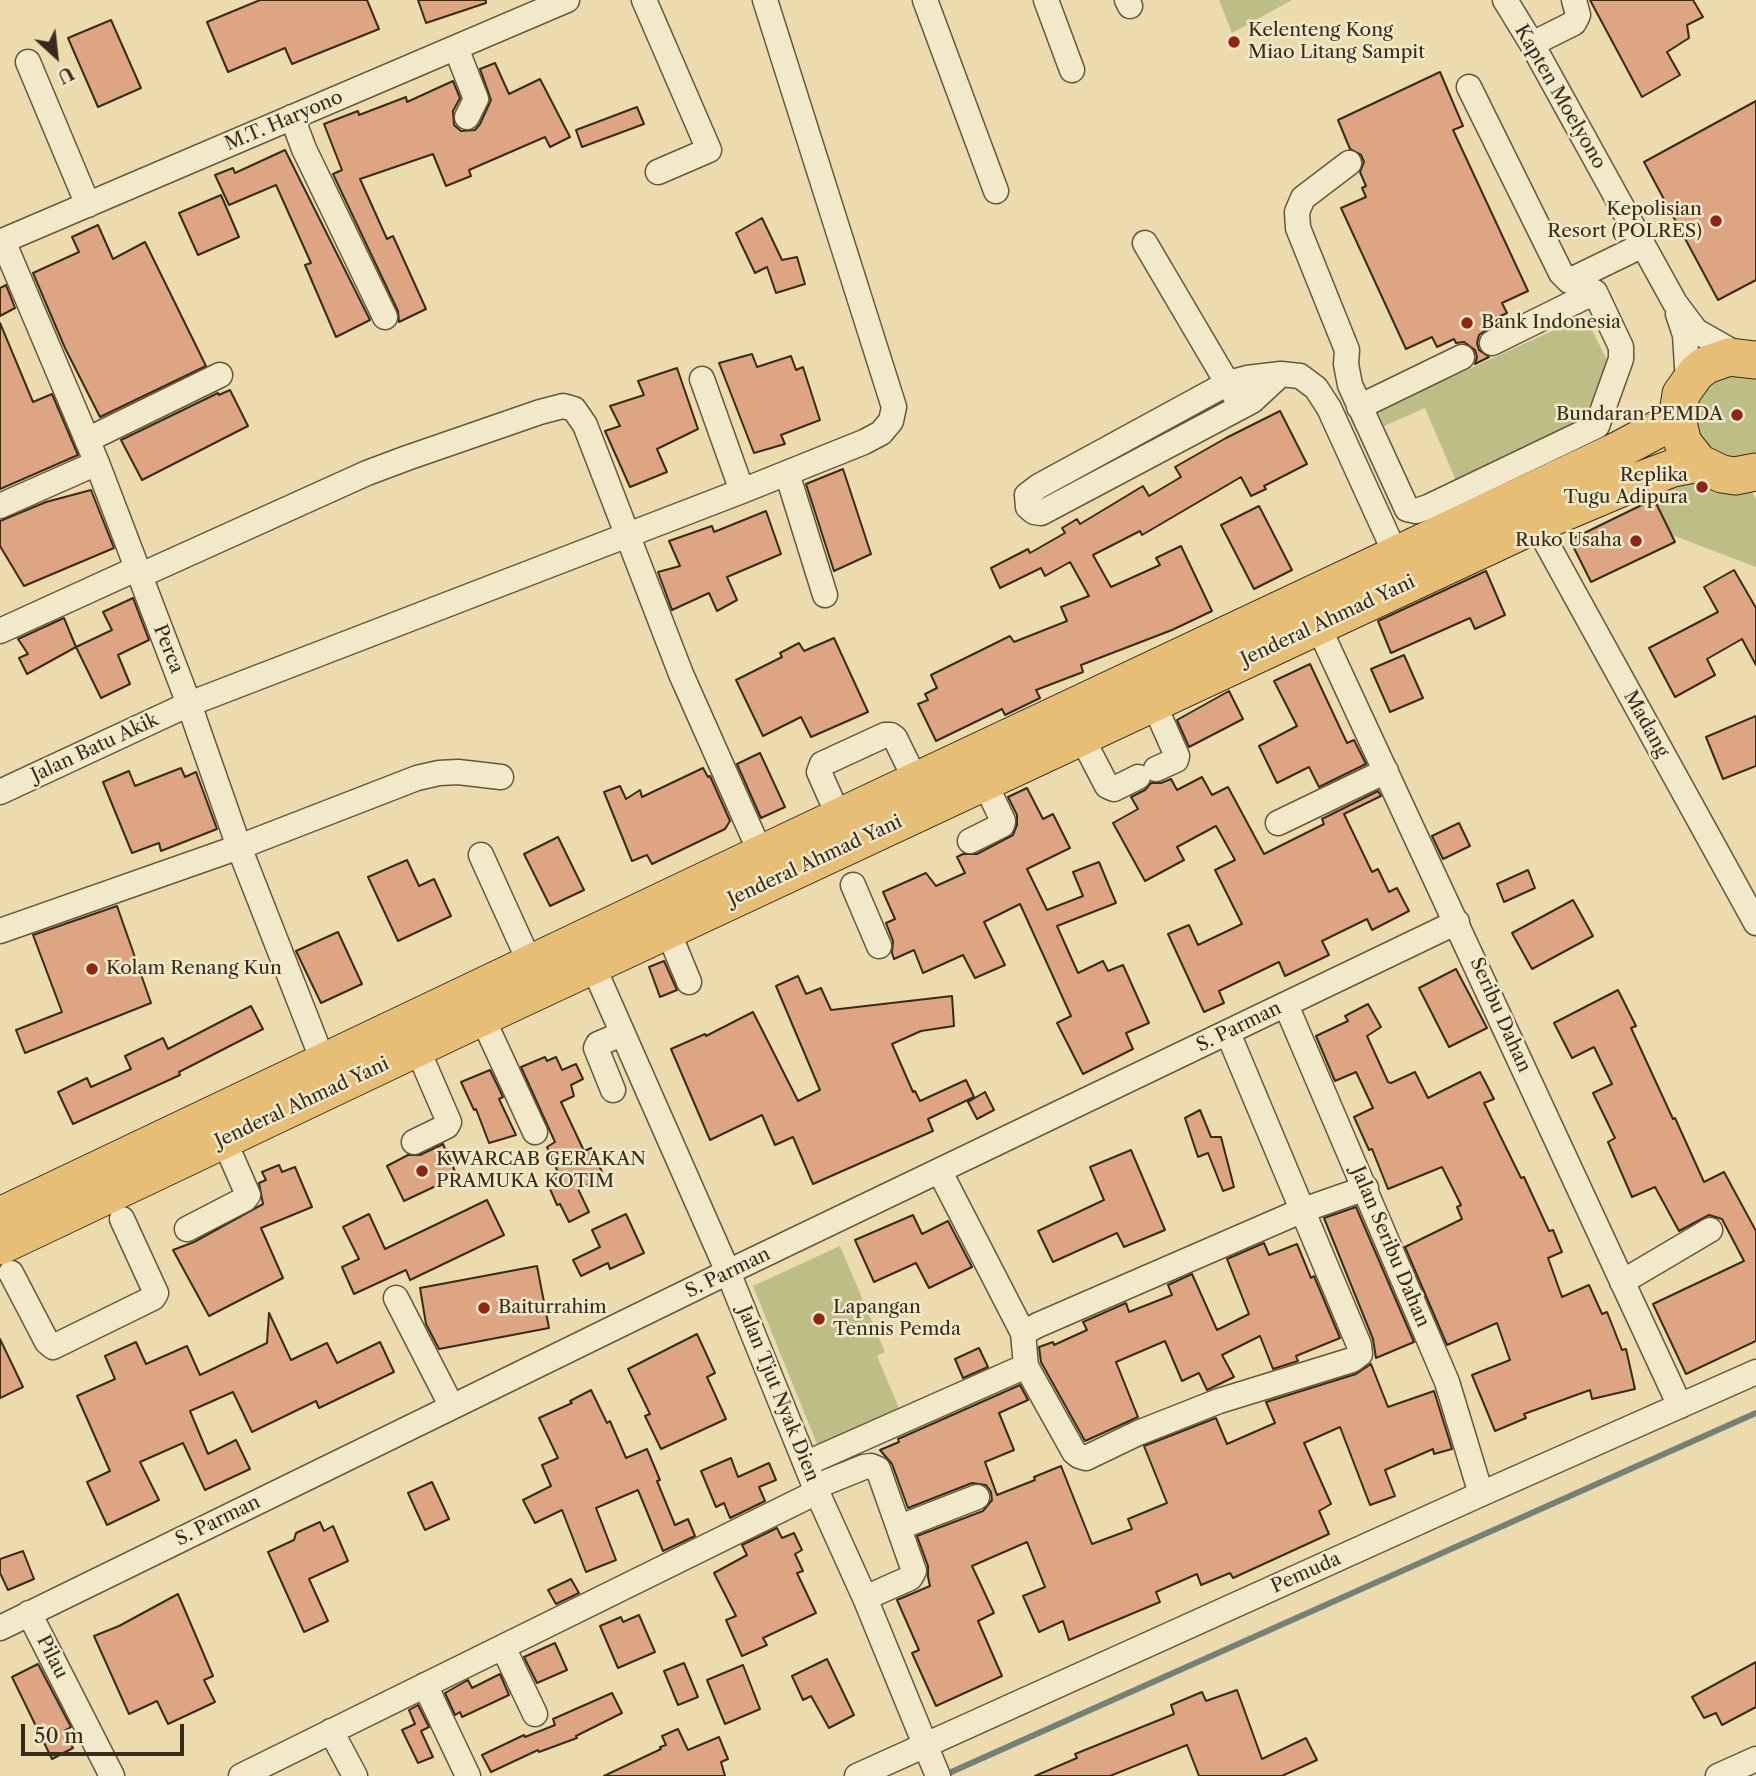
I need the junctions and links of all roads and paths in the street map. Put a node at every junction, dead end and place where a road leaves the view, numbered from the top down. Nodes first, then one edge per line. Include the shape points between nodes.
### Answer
1 (643, 0) edge
2 (765, 0) edge
3 (925, 0) edge
4 (1046, 0) edge
5 (1505, 0) edge
6 (1574, 0) edge
7 (557, 2) edge
8 (1532, 44) junction
9 (456, 48) junction
10 (28, 62) dead end
11 (1072, 69) dead end
12 (1469, 87) dead end
13 (292, 117) junction
14 (467, 117) dead end
15 (1349, 163) dead end
16 (658, 172) dead end
17 (996, 191) dead end
18 (88, 205) junction
19 (2, 242) edge
20 (1145, 243) dead end
21 (1643, 245) junction
22 (1569, 281) junction
23 (1595, 292) junction
24 (1675, 303) junction
25 (385, 317) dead end
26 (1492, 344) dead end
27 (1462, 357) dead end
28 (1749, 358) edge
29 (1281, 374) junction
30 (220, 375) dead end
31 (702, 379) dead end
32 (1688, 382) junction
33 (1228, 383) junction
34 (1241, 407) junction
35 (1359, 407) junction
36 (1677, 419) junction
37 (87, 440) junction
38 (97, 463) junction
39 (1699, 463) junction
40 (1625, 467) junction
41 (787, 472) junction
42 (1756, 472) edge
43 (742, 491) junction
44 (0, 506) edge
45 (1536, 524) junction
46 (627, 534) junction
47 (1410, 537) junction
48 (138, 573) junction
49 (825, 595) dead end
50 (1311, 612) junction
51 (0, 631) edge
52 (1153, 702) junction
53 (189, 704) junction
54 (1081, 736) junction
55 (1386, 771) junction
56 (500, 777) dead end
57 (916, 781) junction
58 (984, 781) junction
59 (0, 792) edge
60 (1278, 823) dead end
61 (970, 841) dead end
62 (239, 847) junction
63 (841, 850) junction
64 (761, 854) junction
65 (481, 855) dead end
66 (1457, 922) junction
67 (1756, 923) edge
68 (0, 930) edge
69 (668, 931) junction
70 (879, 946) dead end
71 (530, 963) junction
72 (593, 966) junction
73 (689, 982) dead end
74 (1286, 1005) junction
75 (482, 1017) junction
76 (1228, 1033) junction
77 (622, 1034) junction
78 (417, 1048) junction
79 (323, 1061) junction
80 (613, 1090) dead end
81 (536, 1132) dead end
82 (224, 1140) junction
83 (414, 1142) dead end
84 (940, 1172) junction
85 (1366, 1188) junction
86 (109, 1199) junction
87 (1303, 1210) junction
88 (0, 1216) edge
89 (187, 1229) dead end
90 (1710, 1230) dead end
91 (5, 1258) edge
92 (728, 1272) junction
93 (1622, 1282) junction
94 (396, 1298) dead end
95 (1023, 1333) junction
96 (1026, 1366) junction
97 (1756, 1372) edge
98 (1680, 1406) junction
99 (452, 1407) junction
100 (807, 1464) junction
101 (817, 1489) junction
102 (1481, 1494) junction
103 (977, 1497) dead end
104 (900, 1527) junction
105 (865, 1598) junction
106 (29, 1614) junction
107 (0, 1628) edge
108 (503, 1647) junction
109 (425, 1685) junction
110 (535, 1714) dead end
111 (331, 1731) junction
112 (925, 1746) junction
113 (1756, 1759) edge
114 (247, 1775) edge
115 (112, 1776) edge
116 (355, 1776) edge
117 (468, 1776) edge
118 (857, 1776) edge
119 (938, 1776) edge
120 (1718, 1776) edge

1 - 16 street via 709,150
2 - 41 street, Jalan Batu Akik via 894,407 891,421 881,433
3 - 17 street
4 - 11 street
5 - 8 street, Kapten Moelyono
6 - 8 street via 1578,15 1574,23
7 - 9 street, M.T. Haryono
8 - 21 street, Kapten Moelyono
9 - 13 street, M.T. Haryono
9 - 14 street via 477,99
10 - 18 street
12 - 22 street
13 - 18 street, M.T. Haryono
13 - 25 street
15 - 35 street via 1303,198 1297,212 1298,228 1347,350 1350,385
18 - 19 street, M.T. Haryono
19 - 37 street, Perca
20 - 33 street
21 - 22 street
21 - 24 street, Kapten Moelyono
22 - 23 street
23 - 26 street
23 - 47 street via 1622,353 1597,426
24 - 28 street via 1696,331
24 - 32 street via 1685,335
27 - 35 street
28 - 32 highway via 1717,360
29 - 33 street
29 - 34 street
29 - 47 street via 1300,376 1316,388
30 - 37 street
31 - 43 street
32 - 36 highway
33 - 34 street
33 - 34 street via 1039,486 1027,495 1028,507 1041,513
35 - 47 street via 1407,509
36 - 39 highway via 1683,443
36 - 40 highway
37 - 38 street, Perca
38 - 44 street
38 - 48 street, Perca
39 - 40 highway via 1673,468
39 - 42 highway via 1722,474
40 - 45 highway, Jenderal Ahmad Yani
40 - 47 highway, Jenderal Ahmad Yani
41 - 43 street, Jalan Batu Akik
41 - 49 street
43 - 46 street, Jalan Batu Akik
45 - 50 highway, Jenderal Ahmad Yani
45 - 67 street, Madang
46 - 48 street via 585,425 574,409 563,406 367,473
46 - 53 street, Jalan Batu Akik
46 - 64 street via 681,674
47 - 50 highway, Jenderal Ahmad Yani
48 - 51 street
48 - 53 street, Perca
50 - 52 highway, Jenderal Ahmad Yani
50 - 55 street, Seribu Dahan
50 - 57 highway, Jenderal Ahmad Yani
52 - 54 highway, Jenderal Ahmad Yani
52 - 54 street via 1176,760 1114,789 1107,786
53 - 59 street, Jalan Batu Akik
53 - 62 street, Perca
54 - 58 highway, Jenderal Ahmad Yani
55 - 60 street
55 - 66 street, Seribu Dahan
56 - 62 street via 458,772 417,778
57 - 63 highway, Jenderal Ahmad Yani
57 - 63 street via 891,735 822,764 819,772
58 - 61 street via 1003,821
58 - 63 highway, Jenderal Ahmad Yani
62 - 68 street
62 - 79 street, Perca
63 - 64 highway, Jenderal Ahmad Yani
63 - 69 highway, Jenderal Ahmad Yani
63 - 70 street
64 - 71 highway, Jenderal Ahmad Yani
65 - 71 street
66 - 74 street, S. Parman
66 - 93 street, Seribu Dahan
69 - 72 highway, Jenderal Ahmad Yani
69 - 73 street
71 - 79 highway, Jenderal Ahmad Yani
72 - 75 highway, Jenderal Ahmad Yani
72 - 77 street, Jalan Tjut Nyak Dien
74 - 76 street, S. Parman
74 - 85 street, Jalan Seribu Dahan
75 - 78 highway, Jenderal Ahmad Yani
75 - 81 street
76 - 84 street, S. Parman
76 - 87 street
77 - 80 street via 596,1048
77 - 92 street, Jalan Tjut Nyak Dien
78 - 82 highway, Jenderal Ahmad Yani
78 - 83 street via 449,1122
79 - 86 highway, Jenderal Ahmad Yani
82 - 86 highway, Jenderal Ahmad Yani
82 - 89 street via 248,1195
84 - 92 street, S. Parman
84 - 95 street
85 - 87 street
85 - 102 street, Jalan Seribu Dahan via 1447,1382
86 - 88 highway, Jenderal Ahmad Yani
86 - 91 highway, Jenderal Ahmad Yani
86 - 91 street via 156,1293 153,1298 49,1346
87 - 95 street
87 - 96 street via 1359,1345 1360,1354 1352,1360 1219,1401 1086,1458 1074,1452
90 - 93 street
92 - 99 street, S. Parman
92 - 100 street, Jalan Tjut Nyak Dien
93 - 98 street, Seribu Dahan
94 - 99 street
95 - 96 street
96 - 100 street
97 - 98 street, Pemuda
98 - 102 street, Pemuda
99 - 106 street, S. Parman
100 - 101 street, Jalan Tjut Nyak Dien
101 - 104 street via 864,1467 878,1469
101 - 105 street, Jalan Tjut Nyak Dien
101 - 108 street
102 - 112 street, Pemuda
103 - 104 street
104 - 105 street via 914,1571 909,1578
105 - 112 street, Jalan Tjut Nyak Dien
106 - 107 street, S. Parman
106 - 115 street, Pilau
108 - 109 street
108 - 110 street
109 - 111 street
109 - 117 street
111 - 114 street
111 - 116 street
112 - 118 street, Pemuda
112 - 119 street, Jalan Tjut Nyak Dien
113 - 120 street

